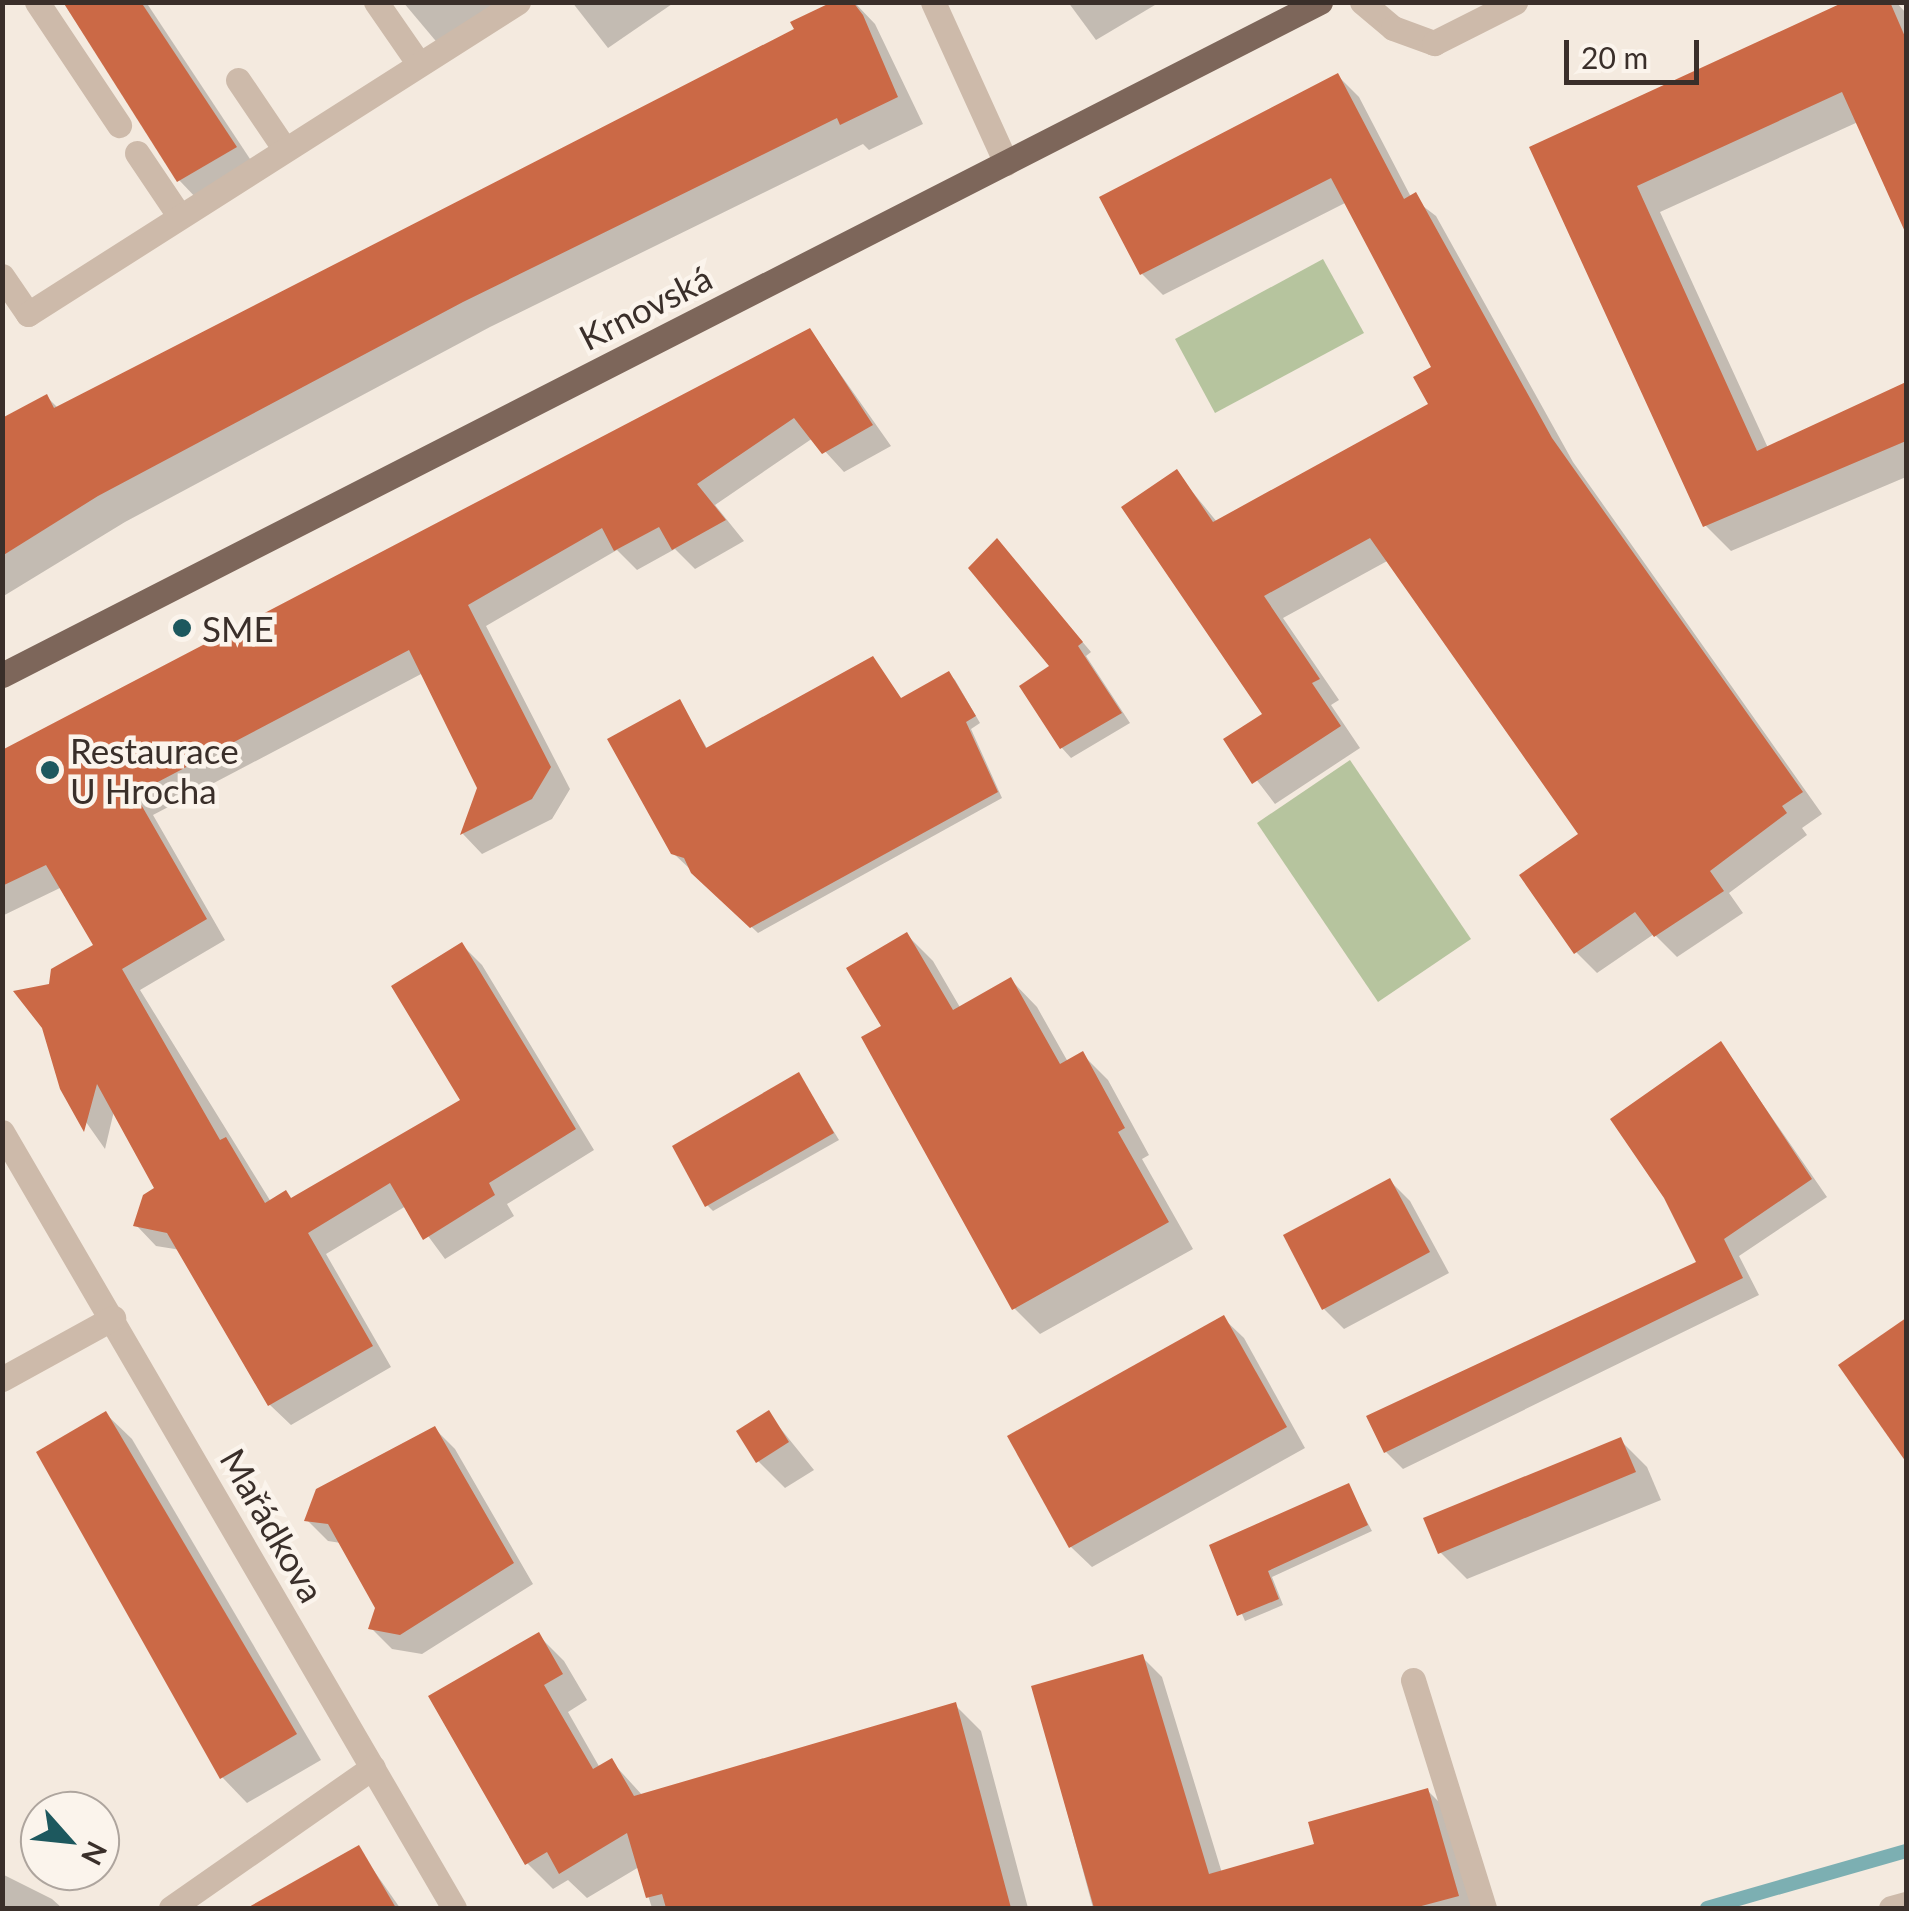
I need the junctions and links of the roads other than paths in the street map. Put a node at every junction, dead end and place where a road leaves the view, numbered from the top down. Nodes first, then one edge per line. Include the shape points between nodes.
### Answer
1 (37, 2) edge
2 (376, 2) edge
3 (933, 2) edge
4 (1320, 2) edge
5 (1362, 2) edge
6 (1516, 2) edge
7 (516, 3) edge
8 (419, 64) junction
9 (238, 80) dead end
10 (119, 126) dead end
11 (284, 148) junction
12 (137, 153) dead end
13 (1006, 163) junction
14 (178, 214) junction
15 (2, 276) edge
16 (2, 675) edge
17 (2, 1132) edge
18 (113, 1318) junction
19 (2, 1379) edge
20 (1413, 1680) dead end
21 (373, 1767) junction
22 (1906, 1904) edge
23 (171, 1908) edge
24 (454, 1908) edge
25 (1484, 1908) edge
26 (1891, 1908) edge

1 - 10 street
2 - 8 street
3 - 13 street
4 - 13 main road, Krnovská
5 - 6 street via 1392,28 1434,43
7 - 8 street
8 - 11 street
9 - 11 street
11 - 14 street
12 - 14 street
13 - 16 main road, Krnovská
14 - 15 street via 28,314
17 - 18 street, Mařádkova
18 - 19 street
18 - 21 street, Mařádkova
20 - 25 street
21 - 23 street
21 - 24 street, Mařádkova
22 - 26 street

